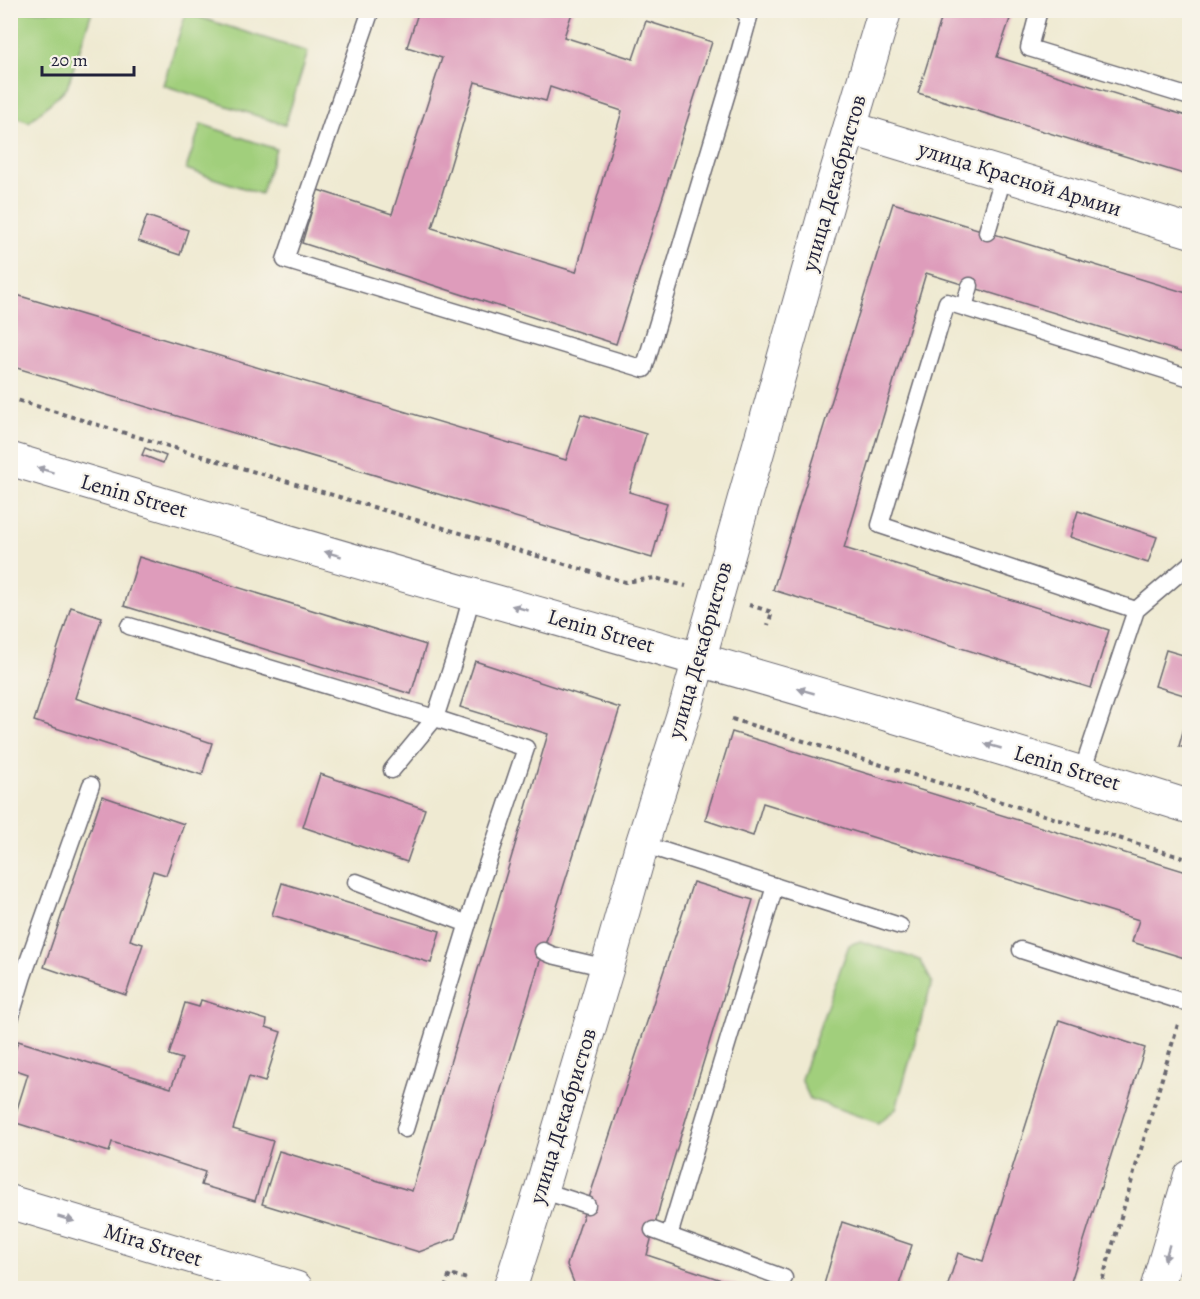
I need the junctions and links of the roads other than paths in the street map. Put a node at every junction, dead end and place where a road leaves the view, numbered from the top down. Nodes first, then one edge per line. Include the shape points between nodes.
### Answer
1 (372, 10) edge
2 (742, 10) edge
3 (885, 10) edge
4 (1039, 10) edge
5 (1190, 97) edge
6 (850, 128) junction
7 (1004, 174) junction
8 (1190, 231) edge
9 (987, 232) dead end
10 (970, 286) dead end
11 (964, 307) junction
12 (1190, 378) edge
13 (10, 459) edge
14 (1190, 564) edge
15 (472, 595) junction
16 (1136, 610) junction
17 (129, 626) dead end
18 (698, 658) junction
19 (435, 718) junction
20 (392, 770) dead end
21 (1082, 772) junction
22 (91, 784) dead end
23 (1190, 807) edge
24 (642, 844) junction
25 (356, 882) dead end
26 (775, 886) junction
27 (468, 924) junction
28 (900, 926) dead end
29 (1021, 950) dead end
30 (543, 951) dead end
31 (607, 968) junction
32 (1187, 1003) edge
33 (10, 1019) edge
34 (405, 1129) dead end
35 (1190, 1177) edge
36 (541, 1190) junction
37 (10, 1202) edge
38 (587, 1205) dead end
39 (784, 1278) dead end
40 (296, 1288) edge
41 (510, 1288) edge
42 (1157, 1288) edge

1 - 2 lane via 285,260 644,369 749,17
3 - 6 street, улица Декабристов
4 - 5 lane via 1029,48
6 - 7 street, улица Красной Армии
6 - 18 street, улица Декабристов
7 - 8 street, улица Красной Армии
7 - 9 lane
10 - 11 lane
11 - 12 lane
11 - 16 lane via 947,302 880,525
15 -> 13 street, Lenin Street
14 - 16 lane
18 -> 15 street, Lenin Street
15 - 19 lane
16 - 21 lane
17 - 19 lane
21 -> 18 street, Lenin Street
18 - 24 street, улица Декабристов
19 - 20 lane
19 - 27 lane via 526,748
21 - 23 street, Lenin Street
22 - 33 lane
24 - 26 lane
24 - 31 street, улица Декабристов
25 - 27 lane
26 - 28 lane
26 - 39 lane via 661,1233
27 - 34 lane
29 - 32 lane
30 - 31 lane
31 - 36 street, улица Декабристов
35 -> 42 street
36 - 38 lane
36 - 41 street, улица Декабристов
37 -> 40 street, Mira Street

